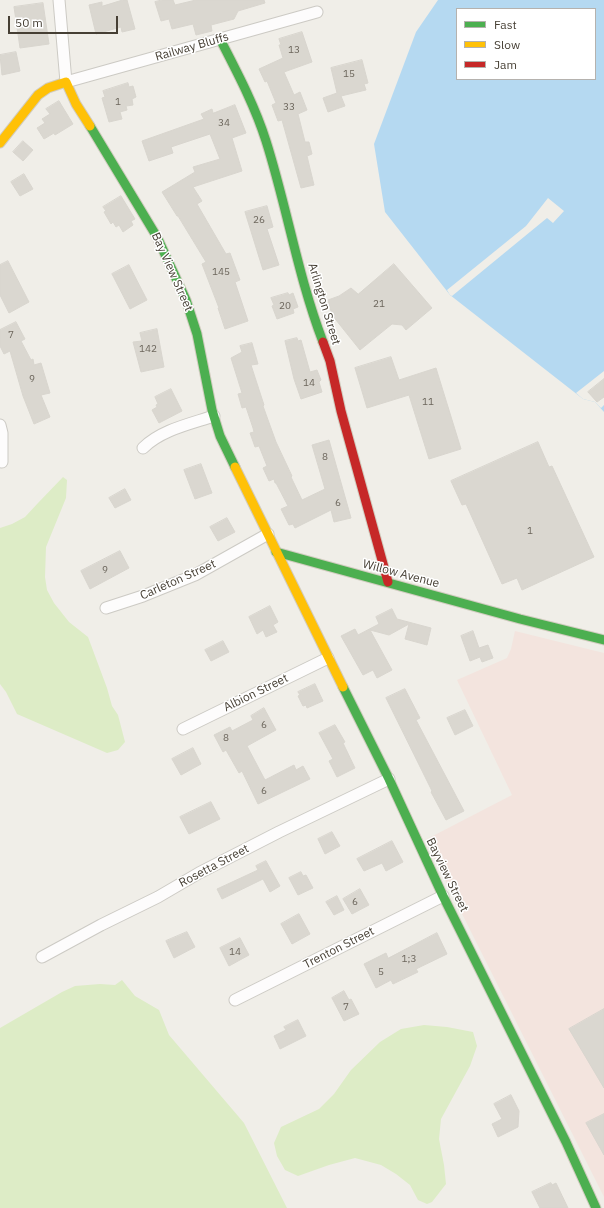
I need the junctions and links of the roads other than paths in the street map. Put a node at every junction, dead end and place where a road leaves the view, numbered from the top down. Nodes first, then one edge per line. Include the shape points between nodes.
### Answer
1 (59, 0) edge
2 (317, 12) dead end
3 (220, 39) junction
4 (66, 82) junction
5 (0, 143) edge
6 (214, 416) junction
7 (0, 425) edge
8 (143, 448) dead end
9 (2, 462) dead end
10 (268, 534) junction
11 (276, 552) junction
12 (388, 582) junction
13 (106, 608) dead end
14 (604, 640) edge
15 (328, 658) junction
16 (183, 729) dead end
17 (388, 779) junction
18 (443, 896) junction
19 (42, 958) dead end
20 (235, 1000) dead end
21 (596, 1208) edge

1 - 4 street, Bay View Street
2 - 3 street, Railway Bluffs
3 - 4 street, Railway Bluffs
3 - 12 street, Arlington Street via 248,93 266,140 312,314 330,361 341,411
4 - 5 street via 44,89
4 - 6 street, Bay View Street via 76,104 157,237 186,300 197,334
6 - 8 street via 159,436
6 - 10 street, Bay View Street via 220,436
7 - 9 street
10 - 11 street, Bay View Street
10 - 13 street, Carleton Street via 195,575
11 - 12 street, Willow Avenue
11 - 15 street, Bayview Street
12 - 14 street, Willow Avenue
15 - 16 street, Albion Street
15 - 17 street, Bayview Street
17 - 18 street, Bayview Street
17 - 19 street, Rosetta Street via 265,839
18 - 20 street, Trenton Street
18 - 21 street, Bayview Street via 559,1128

